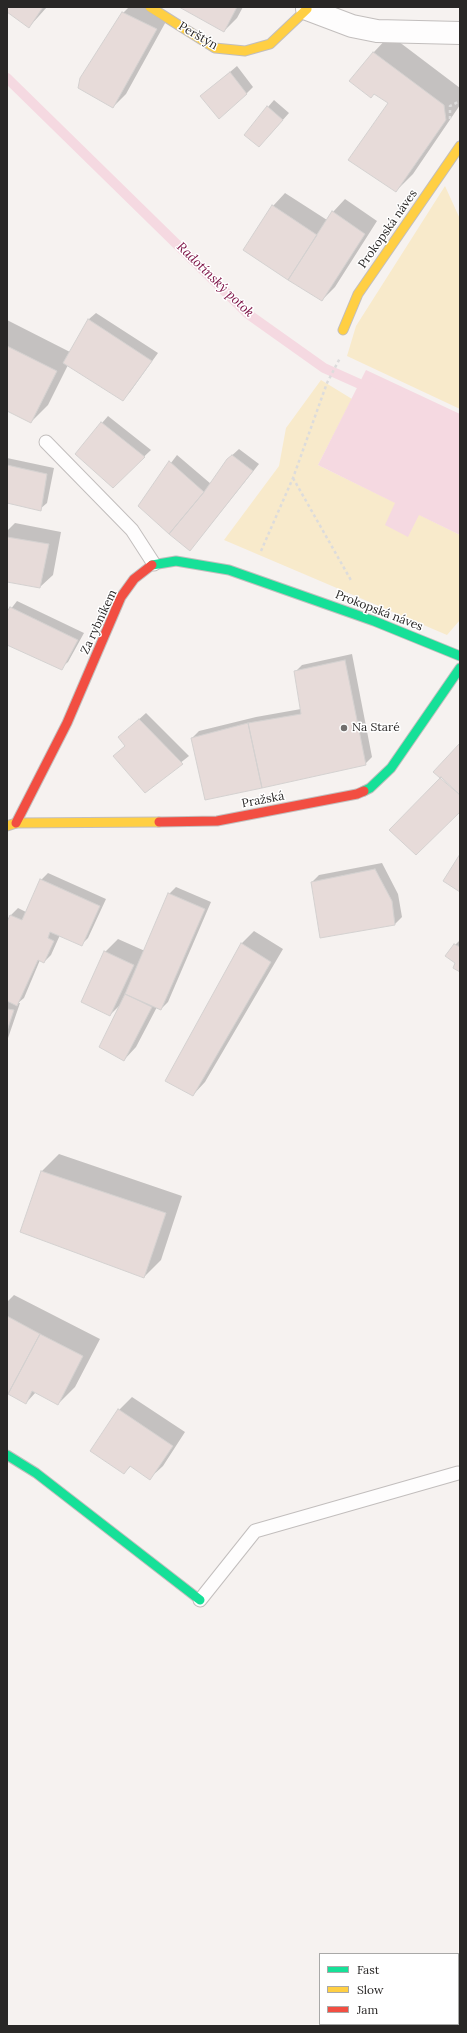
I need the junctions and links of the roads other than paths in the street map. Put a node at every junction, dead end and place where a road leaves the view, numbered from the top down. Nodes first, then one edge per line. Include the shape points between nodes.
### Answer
1 (150, 7) edge
2 (307, 8) edge
3 (460, 33) edge
4 (460, 146) edge
5 (343, 330) dead end
6 (46, 442) dead end
7 (154, 564) junction
8 (288, 590) joint
9 (460, 656) edge
10 (460, 668) edge
11 (12, 824) edge
12 (7, 1455) edge
13 (458, 1473) dead end
14 (200, 1600) joint

1 - 2 street, Perštýn via 215,48 246,51 270,44
2 - 3 street, Perštýn via 352,26 377,31
4 - 5 street, Prokopská náves via 358,294
6 - 7 lane via 132,530
7 - 8 street, Za rybníkem via 176,561 229,570
7 - 11 street, Za rybníkem via 134,579 122,597 67,723
8 - 9 street, Prokopská náves
10 - 11 street, Pražská via 391,768 370,788 357,794 217,821
12 - 14 street via 36,1473
13 - 14 lane via 255,1531

